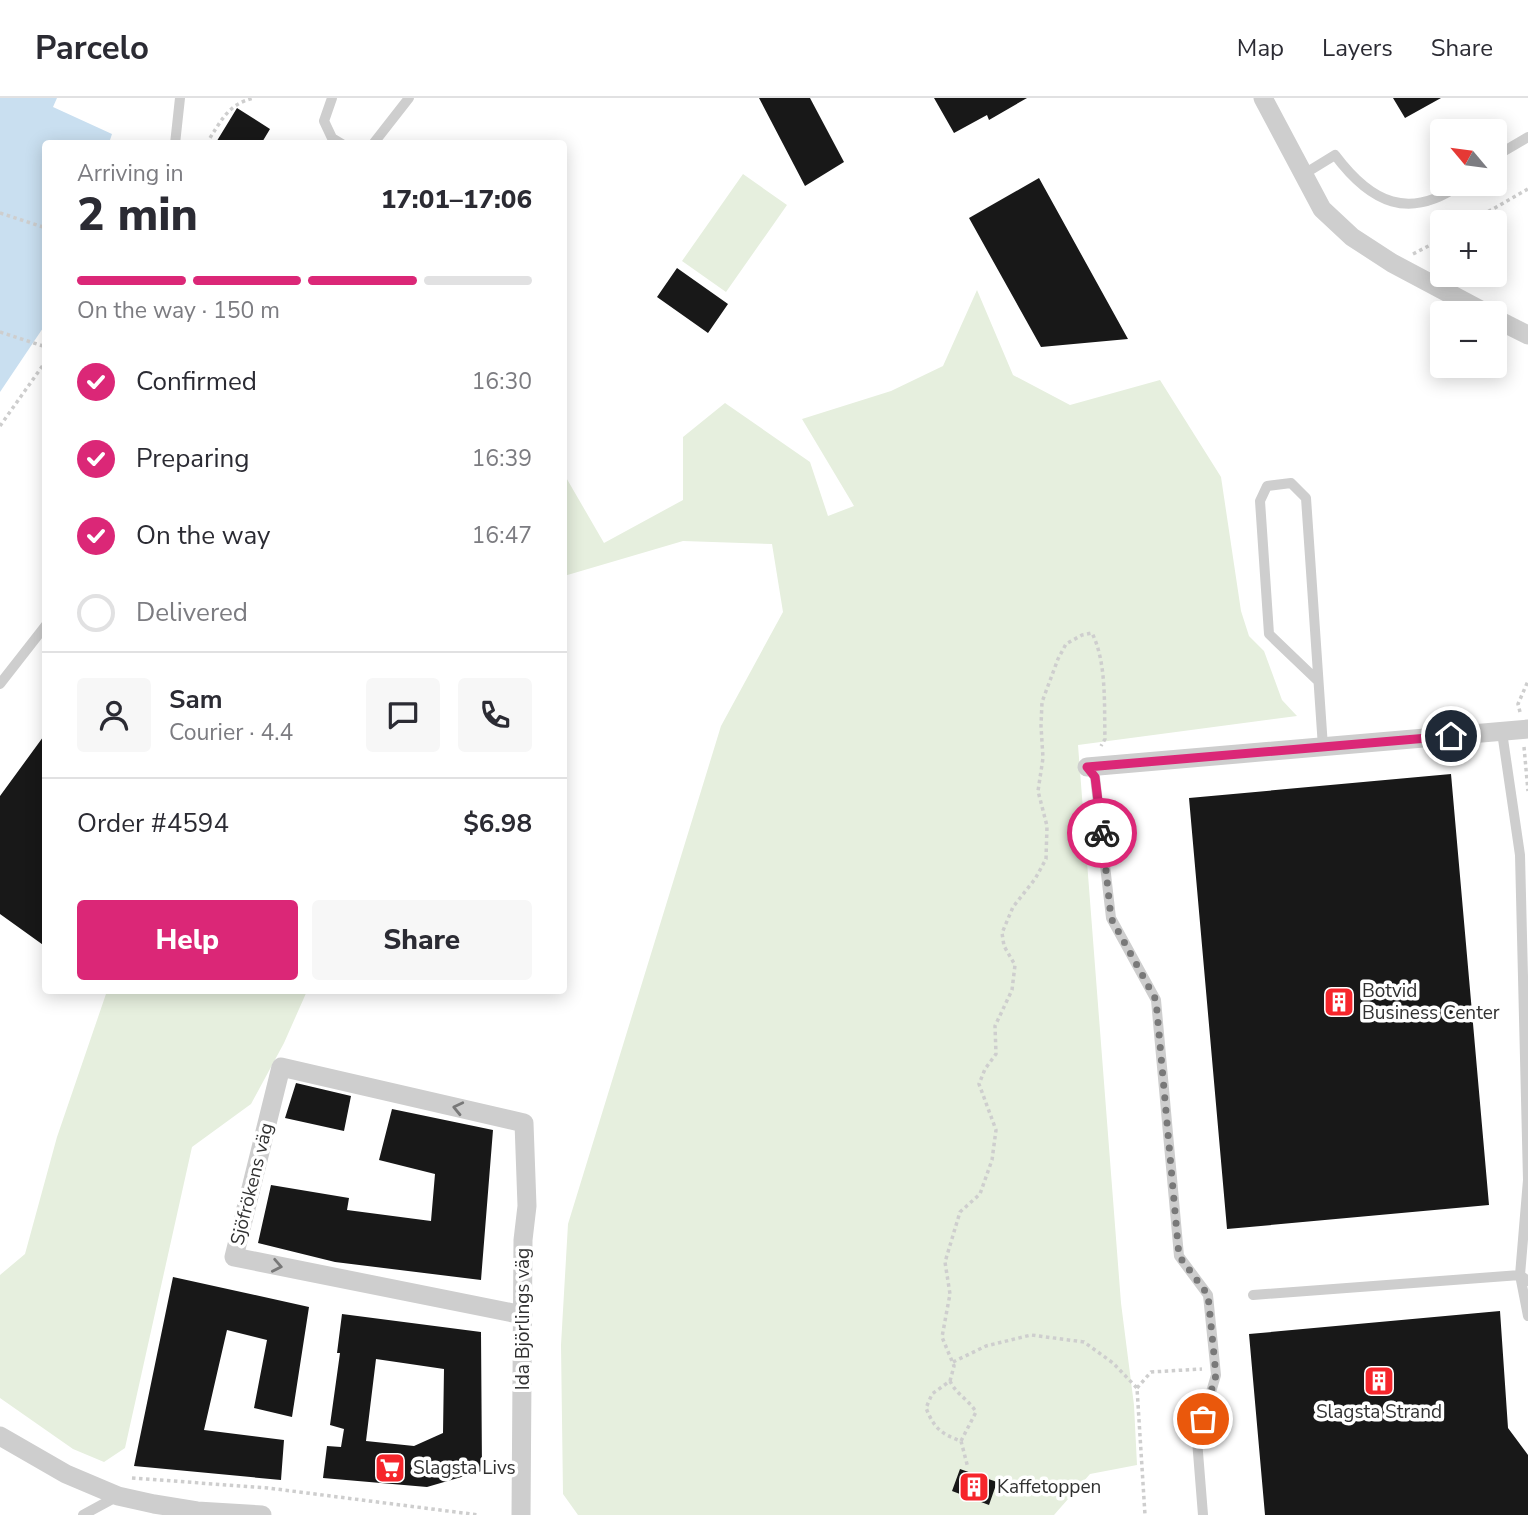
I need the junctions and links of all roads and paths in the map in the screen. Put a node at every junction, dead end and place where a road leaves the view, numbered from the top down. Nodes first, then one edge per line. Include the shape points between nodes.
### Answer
1 (180, 98) edge
2 (254, 98) edge
3 (332, 98) edge
4 (410, 98) edge
5 (1263, 98) edge
6 (1528, 137) edge
7 (175, 140) edge
8 (209, 140) edge
9 (335, 140) edge
10 (376, 140) edge
11 (1507, 149) edge
12 (1304, 174) junction
13 (1528, 189) edge
14 (1440, 196) edge
15 (1491, 210) edge
16 (0, 213) edge
17 (42, 227) edge
18 (1430, 246) edge
19 (1392, 263) junction
20 (1463, 301) edge
21 (1507, 324) edge
22 (0, 332) edge
23 (1528, 335) edge
24 (42, 346) edge
25 (42, 367) edge
26 (0, 426) edge
27 (42, 630) edge
28 (1318, 681) junction
29 (0, 684) edge
30 (1528, 729) edge
31 (1502, 732) junction
32 (1323, 747) junction
33 (1087, 767) junction
34 (524, 1123) joint
35 (1524, 1278) edge
36 (1254, 1295) dead end
37 (523, 1315) junction
38 (1528, 1315) edge
39 (953, 1362) junction
40 (1215, 1369) junction
41 (950, 1381) junction
42 (1137, 1388) junction
43 (0, 1436) edge
44 (961, 1441) junction
45 (968, 1468) dead end
46 (120, 1486) junction
47 (83, 1515) edge
48 (254, 1515) edge
49 (262, 1515) edge
50 (479, 1515) edge
51 (521, 1515) edge
52 (1145, 1515) edge
53 (1203, 1515) edge

1 - 7 lane
2 - 8 path via 230,107
3 - 9 lane via 324,121
4 - 10 lane
5 - 12 street
6 - 11 lane
12 - 14 lane via 1335,155 1384,199 1401,204
12 - 19 street via 1322,209 1352,237
13 - 15 path
16 - 17 path
18 - 19 path
19 - 20 street
21 - 23 street
22 - 24 path
25 - 26 path
27 - 29 lane
28 - 28 lane via 1306,498 1291,483 1267,486 1260,502 1269,634
28 - 32 lane
30 - 31 street
31 - 32 street
31 - 35 lane via 1520,855 1528,1180
32 - 33 street
33 - 39 path via 1105,739 1101,662 1092,634 1066,644 1042,702 1038,792 1047,826 1046,859 1013,907 1002,933 1015,965 1012,990 995,1026 996,1054 979,1084 996,1130 992,1160 980,1194 960,1212 945,1262 950,1294 942,1337
33 - 40 lane via 1095,777 1111,918 1156,1000 1179,1256 1208,1295
34 - 37 street, Ida Björlings väg
34 -> 37 street, Sjöfrökens väg via 281,1067 234,1257
35 - 36 lane
35 - 38 lane
37 - 51 street, Ida Björlings väg
39 - 41 path
39 - 42 path via 986,1346 1031,1335 1084,1342
40 - 42 path via 1151,1372
40 - 53 lane via 1197,1440
41 - 44 path via 976,1412
41 - 44 path via 932,1394 926,1408 932,1423 946,1436
42 - 52 path
43 - 46 street via 66,1474
44 - 45 path
46 - 47 lane
46 - 48 street via 154,1504
46 - 50 path via 268,1488
48 - 49 street

